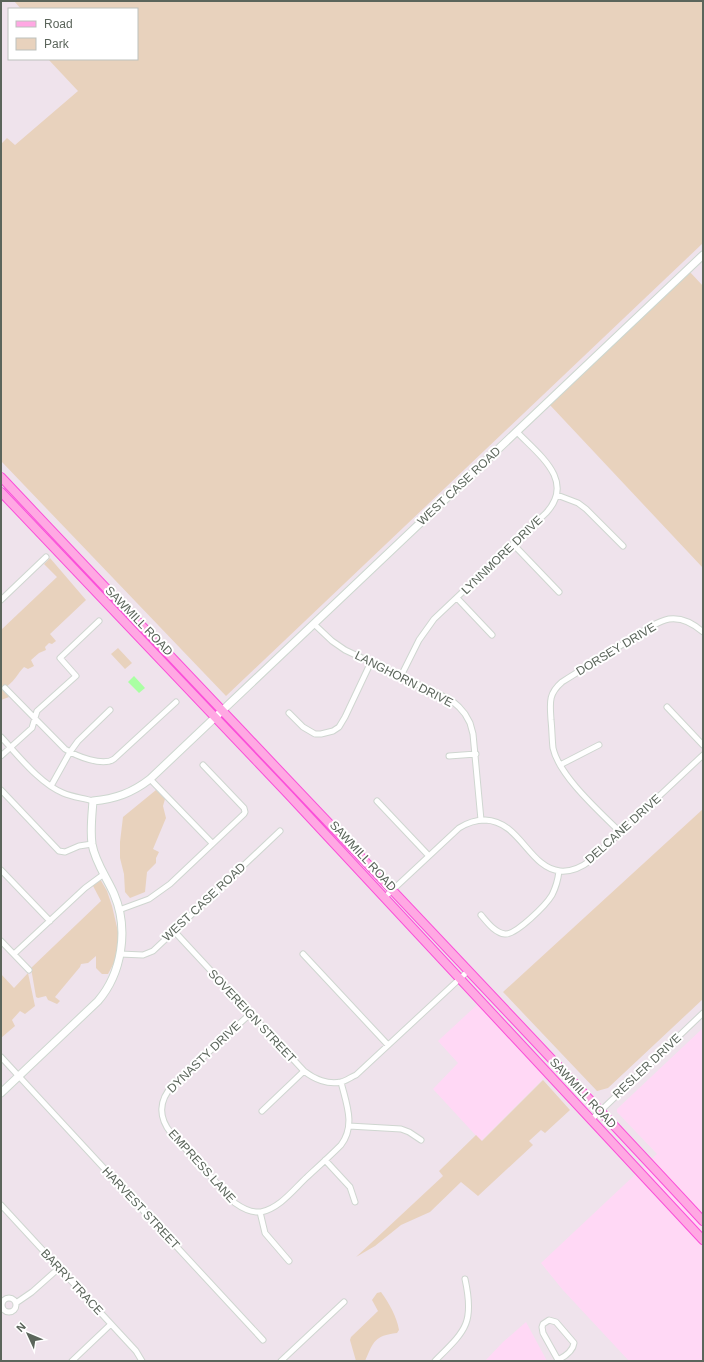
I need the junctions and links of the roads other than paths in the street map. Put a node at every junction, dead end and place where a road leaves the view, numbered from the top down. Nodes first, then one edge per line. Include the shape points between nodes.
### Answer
1 (703, 255) edge
2 (517, 432) junction
3 (1, 476) edge
4 (1, 492) edge
5 (557, 495) junction
6 (513, 544) junction
7 (623, 546) dead end
8 (46, 557) dead end
9 (559, 592) dead end
10 (457, 598) junction
11 (1, 600) edge
12 (99, 621) dead end
13 (314, 624) junction
14 (703, 632) edge
15 (492, 635) dead end
16 (371, 662) junction
17 (401, 676) junction
18 (5, 688) dead end
19 (176, 702) dead end
20 (667, 707) dead end
21 (110, 710) dead end
22 (223, 710) junction
23 (289, 713) dead end
24 (35, 718) junction
25 (215, 718) junction
26 (1, 737) edge
27 (599, 745) dead end
28 (703, 745) edge
29 (11, 747) junction
30 (70, 752) junction
31 (476, 754) junction
32 (703, 755) edge
33 (1, 756) edge
34 (449, 756) dead end
35 (203, 765) dead end
36 (560, 765) junction
37 (150, 779) junction
38 (52, 786) junction
39 (1, 790) edge
40 (93, 801) junction
41 (377, 801) dead end
42 (480, 820) junction
43 (280, 831) dead end
44 (621, 833) junction
45 (212, 843) junction
46 (92, 844) junction
47 (428, 856) junction
48 (1, 870) edge
49 (559, 871) junction
50 (104, 874) junction
51 (392, 890) junction
52 (385, 897) junction
53 (119, 910) junction
54 (481, 915) dead end
55 (50, 921) junction
56 (174, 931) junction
57 (1, 941) edge
58 (14, 954) junction
59 (120, 954) junction
60 (303, 954) dead end
61 (29, 970) dead end
62 (468, 971) junction
63 (460, 978) junction
64 (251, 1013) junction
65 (703, 1013) edge
66 (388, 1045) junction
67 (1, 1058) edge
68 (304, 1071) junction
69 (19, 1076) junction
70 (341, 1082) junction
71 (1, 1092) edge
72 (162, 1104) joint
73 (600, 1110) junction
74 (262, 1111) dead end
75 (591, 1120) junction
76 (350, 1126) junction
77 (421, 1140) dead end
78 (325, 1160) junction
79 (355, 1202) dead end
80 (1, 1205) edge
81 (260, 1212) junction
82 (703, 1221) edge
83 (703, 1240) edge
84 (289, 1261) dead end
85 (59, 1268) junction
86 (465, 1279) dead end
87 (344, 1302) dead end
88 (16, 1303) dead end
89 (111, 1324) junction
90 (263, 1340) dead end
91 (558, 1360) edge
92 (72, 1361) edge
93 (142, 1361) edge
94 (281, 1361) edge
95 (435, 1361) edge

1 - 2 main road, WEST CASE ROAD
2 - 5 street via 553,472 558,487
2 - 13 main road, WEST CASE ROAD
3 - 22 main road, SAWMILL ROAD
4 - 25 main road, SAWMILL ROAD
5 - 6 street, LYNNMORE DRIVE via 550,509
5 - 7 street via 586,509
6 - 9 street
6 - 10 street, LYNNMORE DRIVE
8 - 11 street
10 - 15 street
10 - 17 street, LYNNMORE DRIVE via 425,630
12 - 24 street via 60,658 76,676 38,711
13 - 16 street, LANGHORN DRIVE via 338,646
13 - 22 main road, WEST CASE ROAD
14 - 36 street, DORSEY DRIVE via 686,621 674,619 661,622 558,686 551,695 550,705 553,748
16 - 17 street, LANGHORN DRIVE
16 - 23 street via 345,717 334,731 315,734 303,727
17 - 31 street, LANGHORN DRIVE via 459,707 472,728
18 - 24 street
19 - 30 street via 111,761 87,759
20 - 28 street
21 - 30 street
22 - 25 main road, WEST CASE ROAD
22 - 51 main road, SAWMILL ROAD
24 - 29 street via 32,728
24 - 30 street
25 - 37 main road, WEST CASE ROAD
25 - 52 main road, SAWMILL ROAD
26 - 29 street
27 - 36 street
29 - 33 street
29 - 38 street
30 - 38 street
31 - 34 street
31 - 42 street, LANGHORN DRIVE
32 - 44 street, DELCANE DRIVE
35 - 45 street via 245,812
36 - 44 street, DORSEY DRIVE via 570,780
37 - 40 main road, WEST CASE ROAD via 129,793
37 - 45 street
38 - 40 street via 67,794
39 - 46 street via 59,851 65,852
40 - 46 main road
41 - 47 street
42 - 47 street via 469,822 459,828
42 - 49 street via 502,825 545,865
43 - 56 street, WEST CASE ROAD
44 - 49 street, DELCANE DRIVE via 584,865 576,869
45 - 53 street via 159,892 149,899
46 - 50 main road
47 - 51 street
48 - 55 street
49 - 54 street via 548,900 514,932 498,932
50 - 53 main road
50 - 55 street
51 - 52 street
51 - 62 main road, SAWMILL ROAD
52 - 63 main road, SAWMILL ROAD
53 - 59 main road
55 - 58 street
56 - 59 street, WEST CASE ROAD via 148,954
56 - 64 street, SOVEREIGN STREET
57 - 58 street
58 - 61 street
59 - 69 main road via 116,969 102,995
60 - 66 street
62 - 63 street
62 - 73 main road, SAWMILL ROAD
63 - 66 street
63 - 75 main road, SAWMILL ROAD
64 - 68 street, SOVEREIGN STREET
64 - 72 street, DYNASTY DRIVE via 173,1085 166,1093
65 - 73 street, RESLER DRIVE
66 - 70 street via 356,1075
67 - 69 street, HARVEST STREET
68 - 70 street, SOVEREIGN STREET via 324,1082
68 - 74 street
69 - 71 main road
69 - 90 street, HARVEST STREET
70 - 76 street
72 - 81 street, EMPRESS LANE via 162,1116 168,1129 214,1181 238,1205 250,1211
73 - 75 street, RESLER DRIVE
73 - 82 main road, SAWMILL ROAD
75 - 83 main road, SAWMILL ROAD
76 - 77 street via 395,1128 409,1132
76 - 78 street via 345,1139
78 - 79 street via 350,1187
78 - 81 street via 278,1203
80 - 85 street, BARRY TRACE
81 - 84 street via 265,1233
85 - 88 street
85 - 89 street, BARRY TRACE
86 - 95 street via 470,1305 467,1321 458,1336
87 - 94 street
89 - 92 street
89 - 93 street, BARRY TRACE
91 - 91 street via 542,1330 543,1324 549,1320 556,1322 574,1343 573,1348

